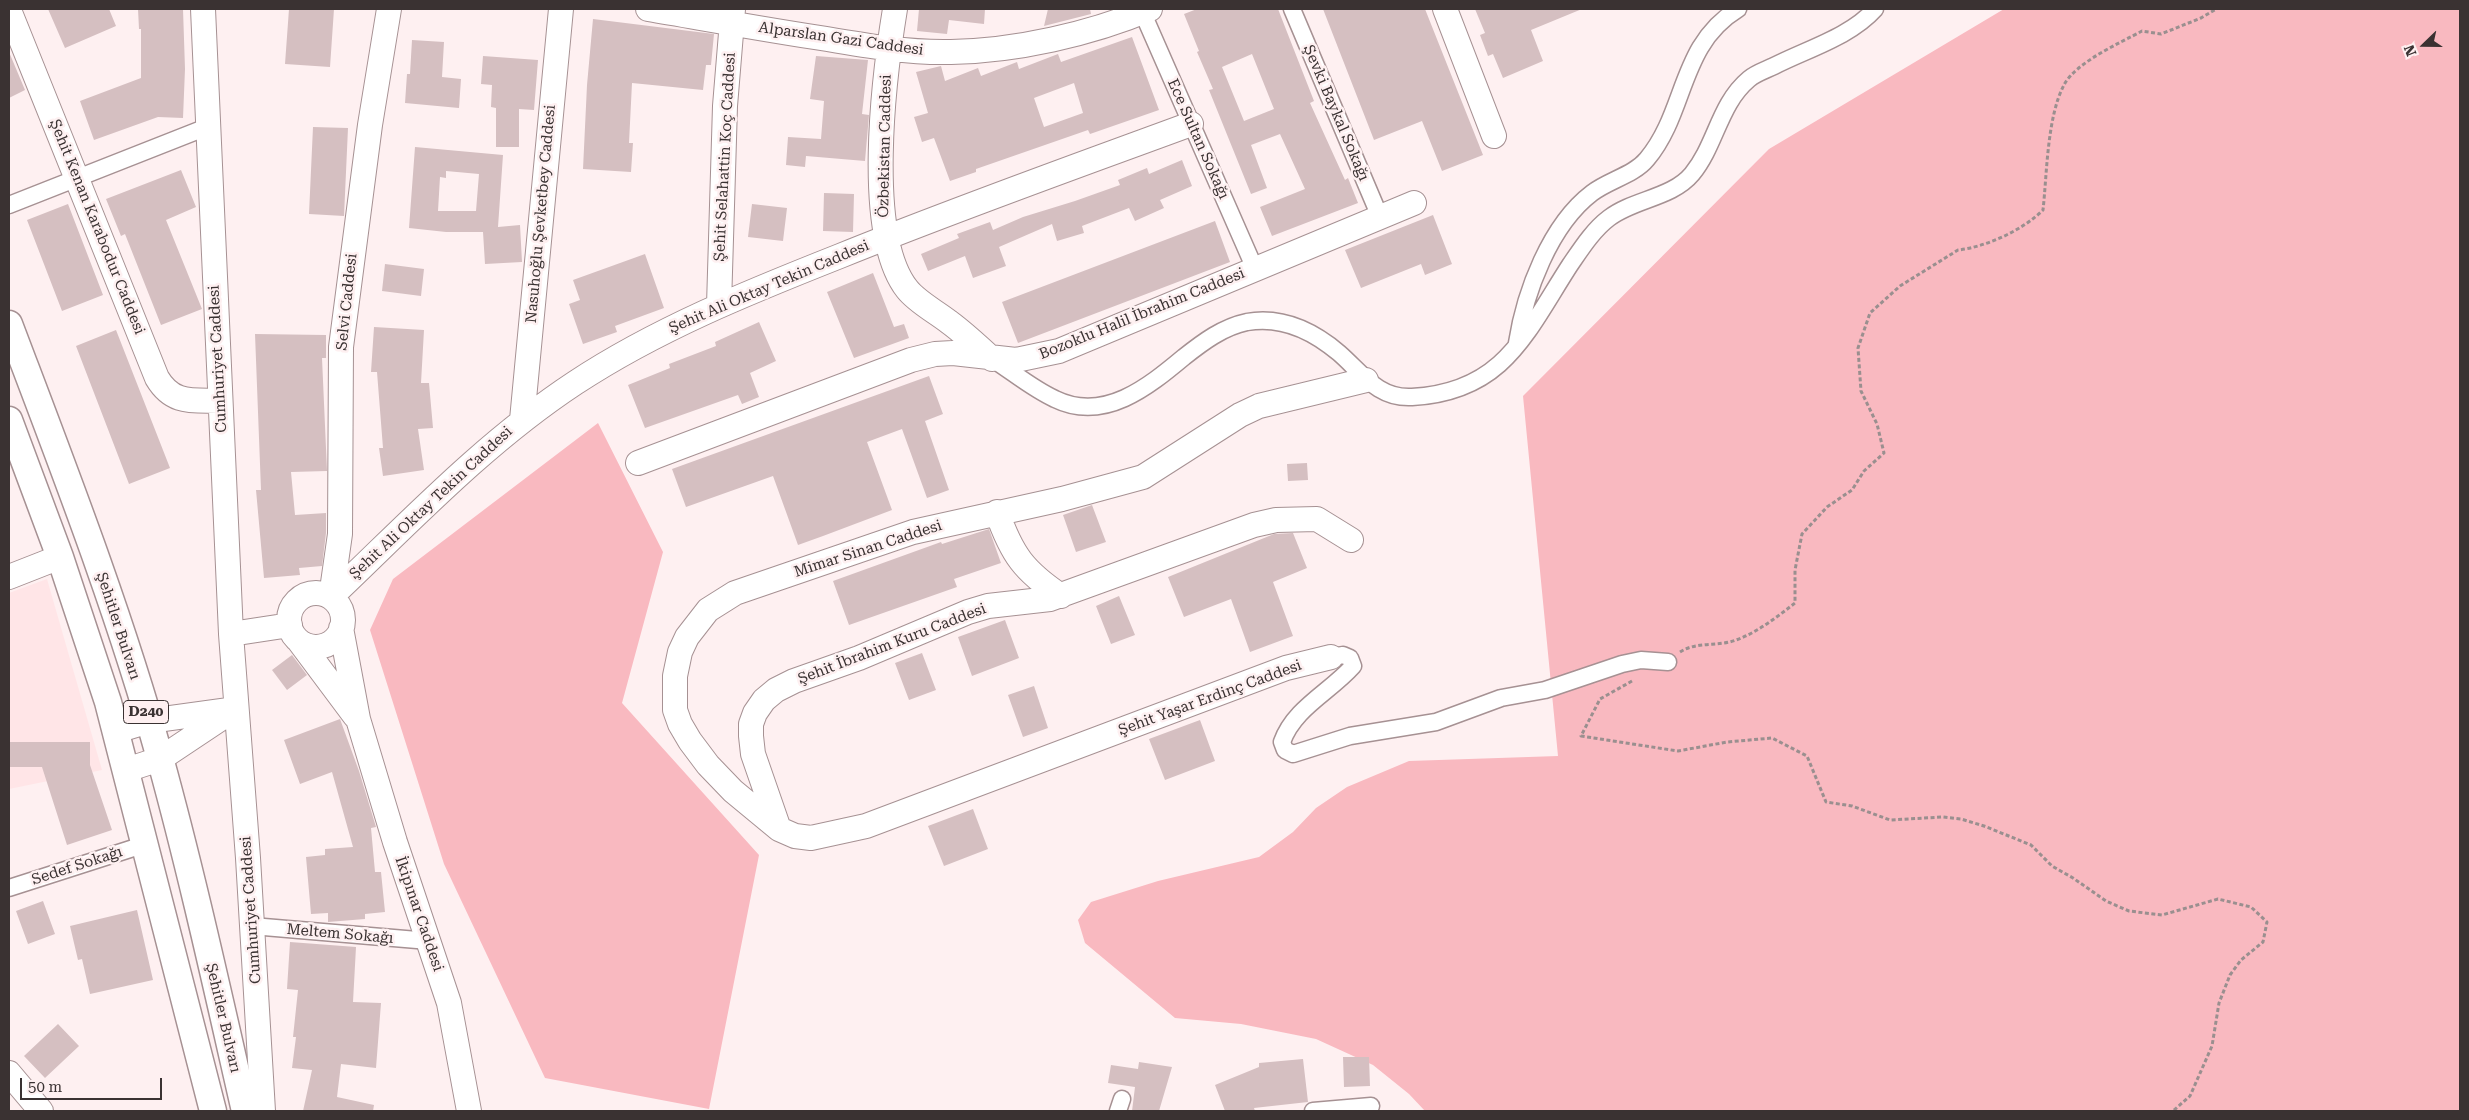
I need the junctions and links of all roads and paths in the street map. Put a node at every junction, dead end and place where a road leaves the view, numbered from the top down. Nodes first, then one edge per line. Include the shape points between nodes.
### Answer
1 (203, 9) edge
2 (389, 9) edge
3 (561, 9) edge
4 (648, 9) edge
5 (895, 9) edge
6 (1292, 9) edge
7 (1445, 9) edge
8 (1738, 9) edge
9 (1875, 9) edge
10 (2216, 9) edge
11 (9, 10) edge
12 (1144, 10) edge
13 (732, 16) edge
14 (888, 49) junction
15 (1191, 124) junction
16 (207, 127) junction
17 (1494, 136) dead end
18 (77, 178) junction
19 (1414, 203) dead end
20 (9, 205) edge
21 (1380, 218) junction
22 (885, 238) junction
23 (1255, 269) junction
24 (719, 306) junction
25 (9, 324) edge
26 (1516, 348) junction
27 (992, 359) junction
28 (1366, 380) junction
29 (220, 401) junction
30 (9, 420) edge
31 (522, 420) junction
32 (638, 463) dead end
33 (997, 512) junction
34 (1352, 540) dead end
35 (60, 557) junction
36 (9, 578) edge
37 (1061, 596) junction
38 (331, 597) junction
39 (341, 628) junction
40 (294, 633) junction
41 (231, 634) junction
42 (1331, 657) joint
43 (1668, 662) joint
44 (1634, 680) dead end
45 (235, 709) junction
46 (358, 719) junction
47 (149, 721) junction
48 (116, 731) junction
49 (160, 759) junction
50 (126, 770) junction
51 (779, 829) junction
52 (146, 844) junction
53 (9, 888) edge
54 (252, 926) junction
55 (429, 941) junction
56 (9, 1073) edge
57 (1371, 1106) dead end
58 (41, 1111) edge
59 (213, 1111) edge
60 (245, 1111) edge
61 (263, 1111) edge
62 (469, 1111) edge
63 (1313, 1111) edge
64 (2173, 1111) edge

1 - 16 street, Cumhuriyet Caddesi
2 - 38 street, Selvi Caddesi via 341,347 340,534
3 - 31 street, Nasuhoğlu Şevketbey Caddesi
4 - 13 street, Alparslan Gazi Caddesi
5 - 14 street, Özbekistan Caddesi
6 - 21 street, Şevki Baykal Sokağı
7 - 17 street
8 - 26 street via 1705,38 1692,61 1668,122 1646,160 1593,192 1564,223 1528,293
9 - 26 street via 1851,29 1750,78 1721,114 1695,170 1686,181 1610,217 1580,251
10 - 43 path via 2161,34 2142,31 2081,67 2064,84 2055,110 2046,162 2043,210 2032,221 2006,236 1958,250 1900,286 1870,314 1858,348 1860,390 1877,424 1884,454 1864,471 1852,490 1827,507 1802,534 1795,570 1795,604 1767,624 1735,640 1688,647
11 - 18 street, Şehit Kenan Karabodur Caddesi
12 - 14 street, Alparslan Gazi Caddesi via 1105,25 1004,48 950,52
12 - 15 street, Ece Sultan Sokağı
13 - 14 street, Alparslan Gazi Caddesi
13 - 24 street, Şehit Selahattin Koç Caddesi via 725,106
14 - 22 street, Özbekistan Caddesi via 881,198
15 - 22 street, Şehit Ali Oktay Tekin Caddesi
15 - 23 street, Ece Sultan Sokağı
16 - 18 street
16 - 29 street, Cumhuriyet Caddesi
18 - 20 street
18 - 29 street, Şehit Kenan Karabodur Caddesi via 165,391 181,398
19 - 21 street, Bozoklu Halil İbrahim Caddesi
21 - 23 street, Bozoklu Halil İbrahim Caddesi
22 - 24 street, Şehit Ali Oktay Tekin Caddesi
22 - 27 street, Özbekistan Caddesi via 896,274 908,291
23 - 27 street, Bozoklu Halil İbrahim Caddesi via 1059,351 1016,360
24 - 31 street, Şehit Ali Oktay Tekin Caddesi via 621,355
25 - 47 main road, Şehitler Bulvarı / D240 via 78,507
26 - 28 street via 1479,379 1433,395 1394,396 1378,390
27 - 28 street via 1057,400 1074,406 1097,407 1137,393 1204,341 1227,328 1246,322 1267,321 1293,325 1314,334
27 - 32 street, Bozoklu Halil İbrahim Caddesi via 952,353 911,360
28 - 33 street, Mimar Sinan Caddesi via 1259,406 1144,477
29 - 41 street, Cumhuriyet Caddesi
30 - 35 main road, Şehitler Bulvarı / D240
31 - 38 street, Şehit Ali Oktay Tekin Caddesi via 482,453
33 - 37 street via 1010,548 1020,562
33 - 51 street, Mimar Sinan Caddesi via 912,532 735,593 720,600 697,622 680,652 675,676 674,694 680,724 721,778
34 - 37 street, Şehit İbrahim Kuru Caddesi via 1316,519 1276,520 1208,540
35 - 36 street
35 - 48 main road, Şehitler Bulvarı / D240
37 - 51 street, Şehit İbrahim Kuru Caddesi via 988,606 968,612 859,658 794,681 764,700 751,724 753,754
38 - 39 street via 341,611
38 - 40 street via 313,593 305,595 292,608
39 - 40 street via 331,642 323,646 306,645
39 - 46 street, İkipınar Caddesi
40 - 41 street
40 - 46 street, İkipınar Caddesi
41 - 45 street, Cumhuriyet Caddesi
42 - 43 street, Şehit Yaşar Erdinç Caddesi via 1350,658 1353,666 1301,712 1286,730 1282,742 1285,750 1293,754 1350,736 1443,720 1501,698 1544,690 1622,664 1640,660
42 - 51 street, Şehit Yaşar Erdinç Caddesi via 1286,668 866,826 812,838 795,836
44 - 64 path via 1600,699 1581,736 1678,751 1772,738 1806,756 1826,802 1852,806 1890,820 1943,817 1984,826 2031,845 2052,866 2106,901 2129,911 2162,916 2218,899 2252,907 2266,922 2263,942 2241,960 2230,975 2219,1003 2212,1046 2190,1096
45 - 47 street
45 - 49 street
45 - 54 street, Cumhuriyet Caddesi
46 - 55 street, İkipınar Caddesi
47 - 48 street
47 - 49 main road, Şehitler Bulvarı / D240
48 - 50 main road, Şehitler Bulvarı / D240
49 - 50 street
49 - 60 main road, Şehitler Bulvarı / D240
50 - 52 main road, Şehitler Bulvarı / D240
52 - 53 street, Sedef Sokağı
52 - 59 main road, Şehitler Bulvarı / D240
54 - 55 street, Meltem Sokağı
54 - 61 street, Cumhuriyet Caddesi
55 - 62 street, İkipınar Caddesi via 449,1003
56 - 58 street
57 - 63 street

